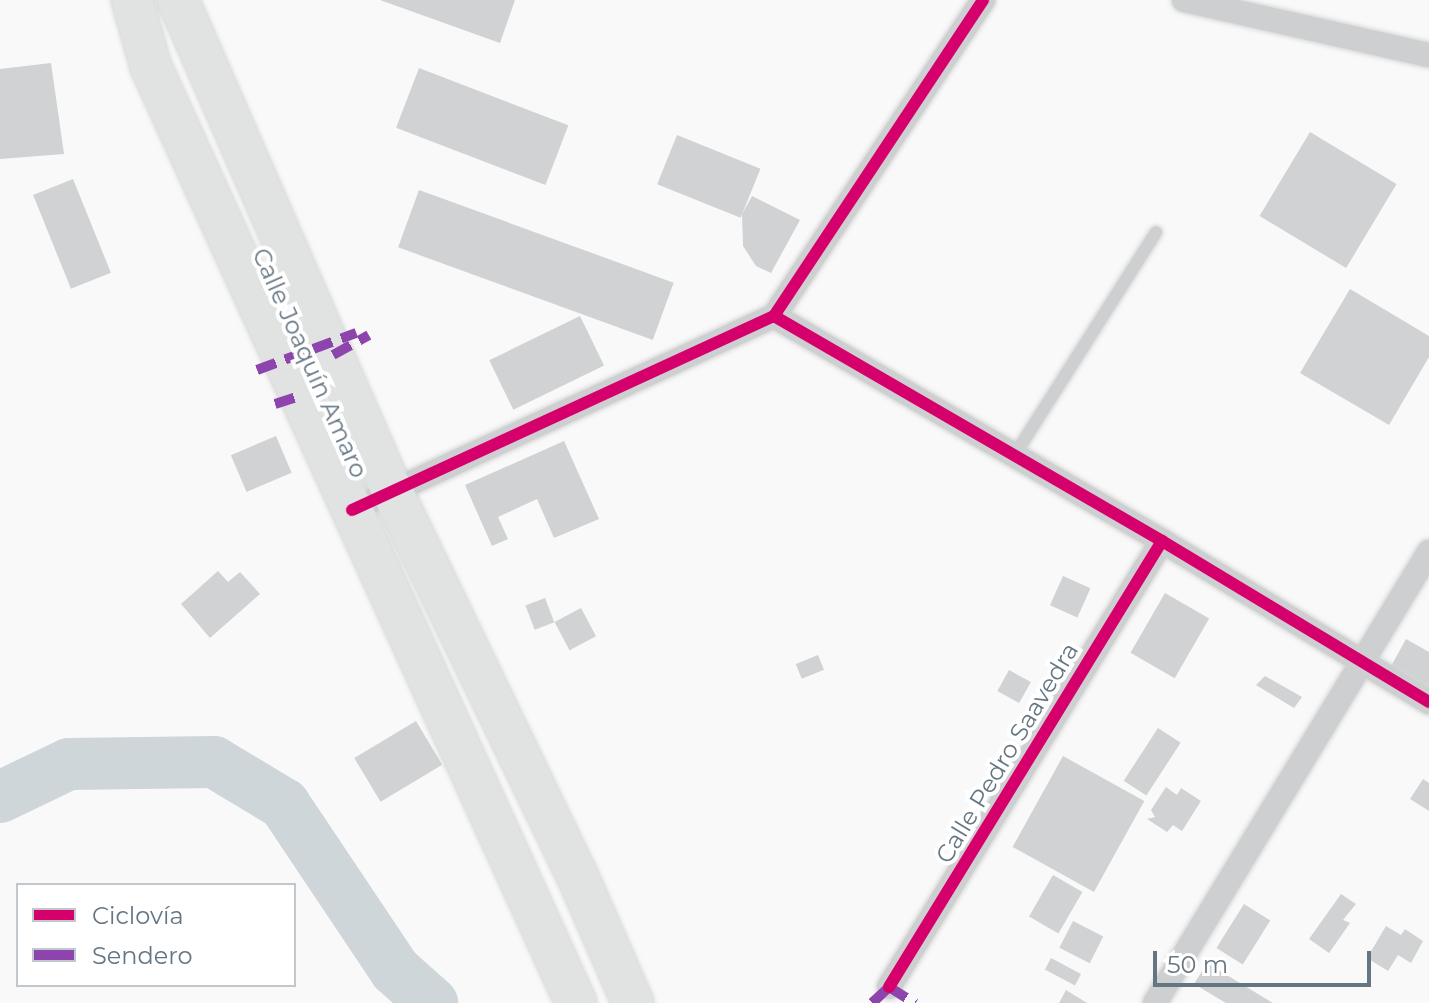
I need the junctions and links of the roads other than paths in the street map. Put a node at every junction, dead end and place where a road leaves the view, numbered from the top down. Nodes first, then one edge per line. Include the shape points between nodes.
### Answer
1 (132, 0) edge
2 (178, 0) edge
3 (983, 0) edge
4 (1184, 0) edge
5 (1429, 55) edge
6 (1156, 232) dead end
7 (774, 316) junction
8 (1014, 456) junction
9 (393, 493) junction
10 (352, 510) junction
11 (1162, 541) junction
12 (1429, 552) edge
13 (1360, 663) junction
14 (1429, 702) edge
15 (889, 987) dead end
16 (576, 1003) edge
17 (633, 1003) edge
18 (1155, 1003) edge

1 - 10 main road, Calle Joaquín Amaro via 151,67
2 - 9 main road, Calle Joaquín Amaro
3 - 7 street
4 - 5 street
6 - 8 lane
7 - 8 street
7 - 9 street
8 - 11 street
9 - 10 street
9 - 17 main road, Calle Joaquín Amaro
10 - 16 main road, Calle Joaquín Amaro
11 - 13 street
11 - 15 street, Calle Pedro Saavedra
12 - 13 street
13 - 14 street
13 - 18 street

